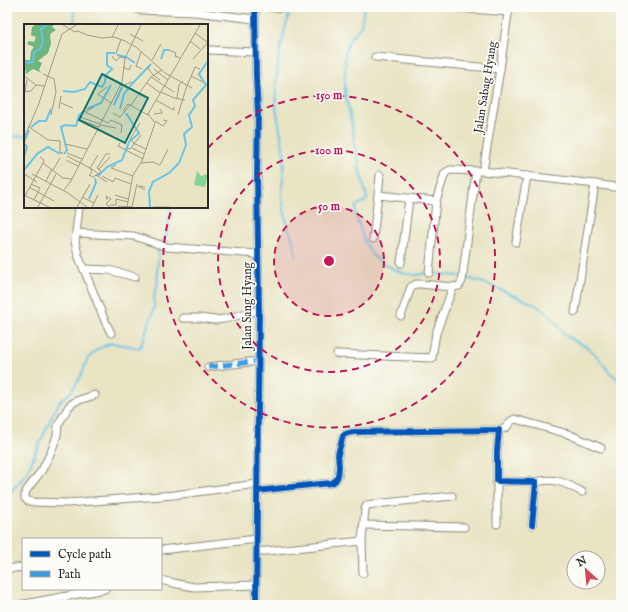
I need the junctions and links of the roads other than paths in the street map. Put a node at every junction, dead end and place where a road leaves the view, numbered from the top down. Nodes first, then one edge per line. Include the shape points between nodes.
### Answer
1 (255, 7) edge
2 (268, 7) edge
3 (282, 7) edge
4 (447, 7) edge
5 (139, 10) dead end
6 (509, 10) edge
7 (255, 19) junction
8 (209, 50) dead end
9 (255, 52) junction
10 (376, 57) dead end
11 (500, 68) junction
12 (479, 171) junction
13 (380, 175) dead end
14 (527, 176) junction
15 (596, 184) junction
16 (621, 188) edge
17 (378, 195) junction
18 (409, 198) junction
19 (436, 201) junction
20 (79, 208) edge
21 (76, 233) junction
22 (373, 239) dead end
23 (516, 242) dead end
24 (258, 254) junction
25 (401, 263) dead end
26 (84, 270) junction
27 (430, 273) dead end
28 (136, 277) dead end
29 (453, 288) junction
30 (259, 310) junction
31 (575, 312) dead end
32 (401, 316) dead end
33 (183, 318) dead end
34 (111, 333) dead end
35 (337, 354) dead end
36 (258, 360) junction
37 (208, 367) dead end
38 (95, 395) dead end
39 (499, 430) junction
40 (601, 448) dead end
41 (498, 481) junction
42 (536, 482) junction
43 (257, 488) junction
44 (582, 492) dead end
45 (452, 496) dead end
46 (497, 524) dead end
47 (364, 525) junction
48 (532, 525) dead end
49 (464, 527) dead end
50 (257, 539) junction
51 (362, 541) junction
52 (162, 550) edge
53 (257, 552) junction
54 (22, 567) edge
55 (7, 569) edge
56 (363, 573) dead end
57 (162, 580) edge
58 (256, 584) junction
59 (100, 590) edge
60 (19, 605) edge
61 (256, 605) edge

1 - 7 street, Jalan Sang Hyang
2 - 3 street
4 - 6 street
5 - 7 street via 195,12
6 - 11 street, Jalan Sabag Hyang
7 - 9 street, Jalan Sang Hyang
8 - 9 street
9 - 24 street, Jalan Sang Hyang via 258,113
10 - 11 street
11 - 12 street, Jalan Sabag Hyang
12 - 14 street
12 - 19 street via 453,170 445,173
12 - 29 street, Jalan Sabag Hyang via 462,281 459,286
13 - 17 street
14 - 15 street
14 - 23 street
15 - 16 street
15 - 31 street
17 - 18 street
17 - 22 street
18 - 19 street
18 - 25 street
19 - 27 street
20 - 21 street
21 - 24 street via 134,236 167,247
21 - 26 street via 76,248
24 - 30 street, Jalan Sang Hyang
26 - 28 street via 109,270
26 - 34 street
29 - 32 street via 413,285
29 - 35 street, Jalan Sabag Hyang via 436,333 432,358
30 - 33 street via 215,320
30 - 36 street, Jalan Sang Hyang
36 - 37 street
36 - 43 street, Jalan Sang Hyang
38 - 43 street via 69,406 58,425 52,450 42,470 26,491 25,498 28,501 67,503
39 - 40 street via 506,428 515,419 568,434
39 - 41 street
39 - 43 street via 348,433 343,436 338,454 338,476 332,483
41 - 42 street
41 - 46 street
42 - 44 street via 557,480
42 - 48 street
43 - 50 street, Jalan Sang Hyang
45 - 47 street via 367,506
47 - 49 street
47 - 51 street
50 - 52 street
50 - 53 street, Jalan Sang Hyang
51 - 53 street
51 - 56 street
53 - 58 street, Jalan Sang Hyang
54 - 55 street
57 - 58 street via 194,587
58 - 61 street, Jalan Sang Hyang
59 - 60 street

